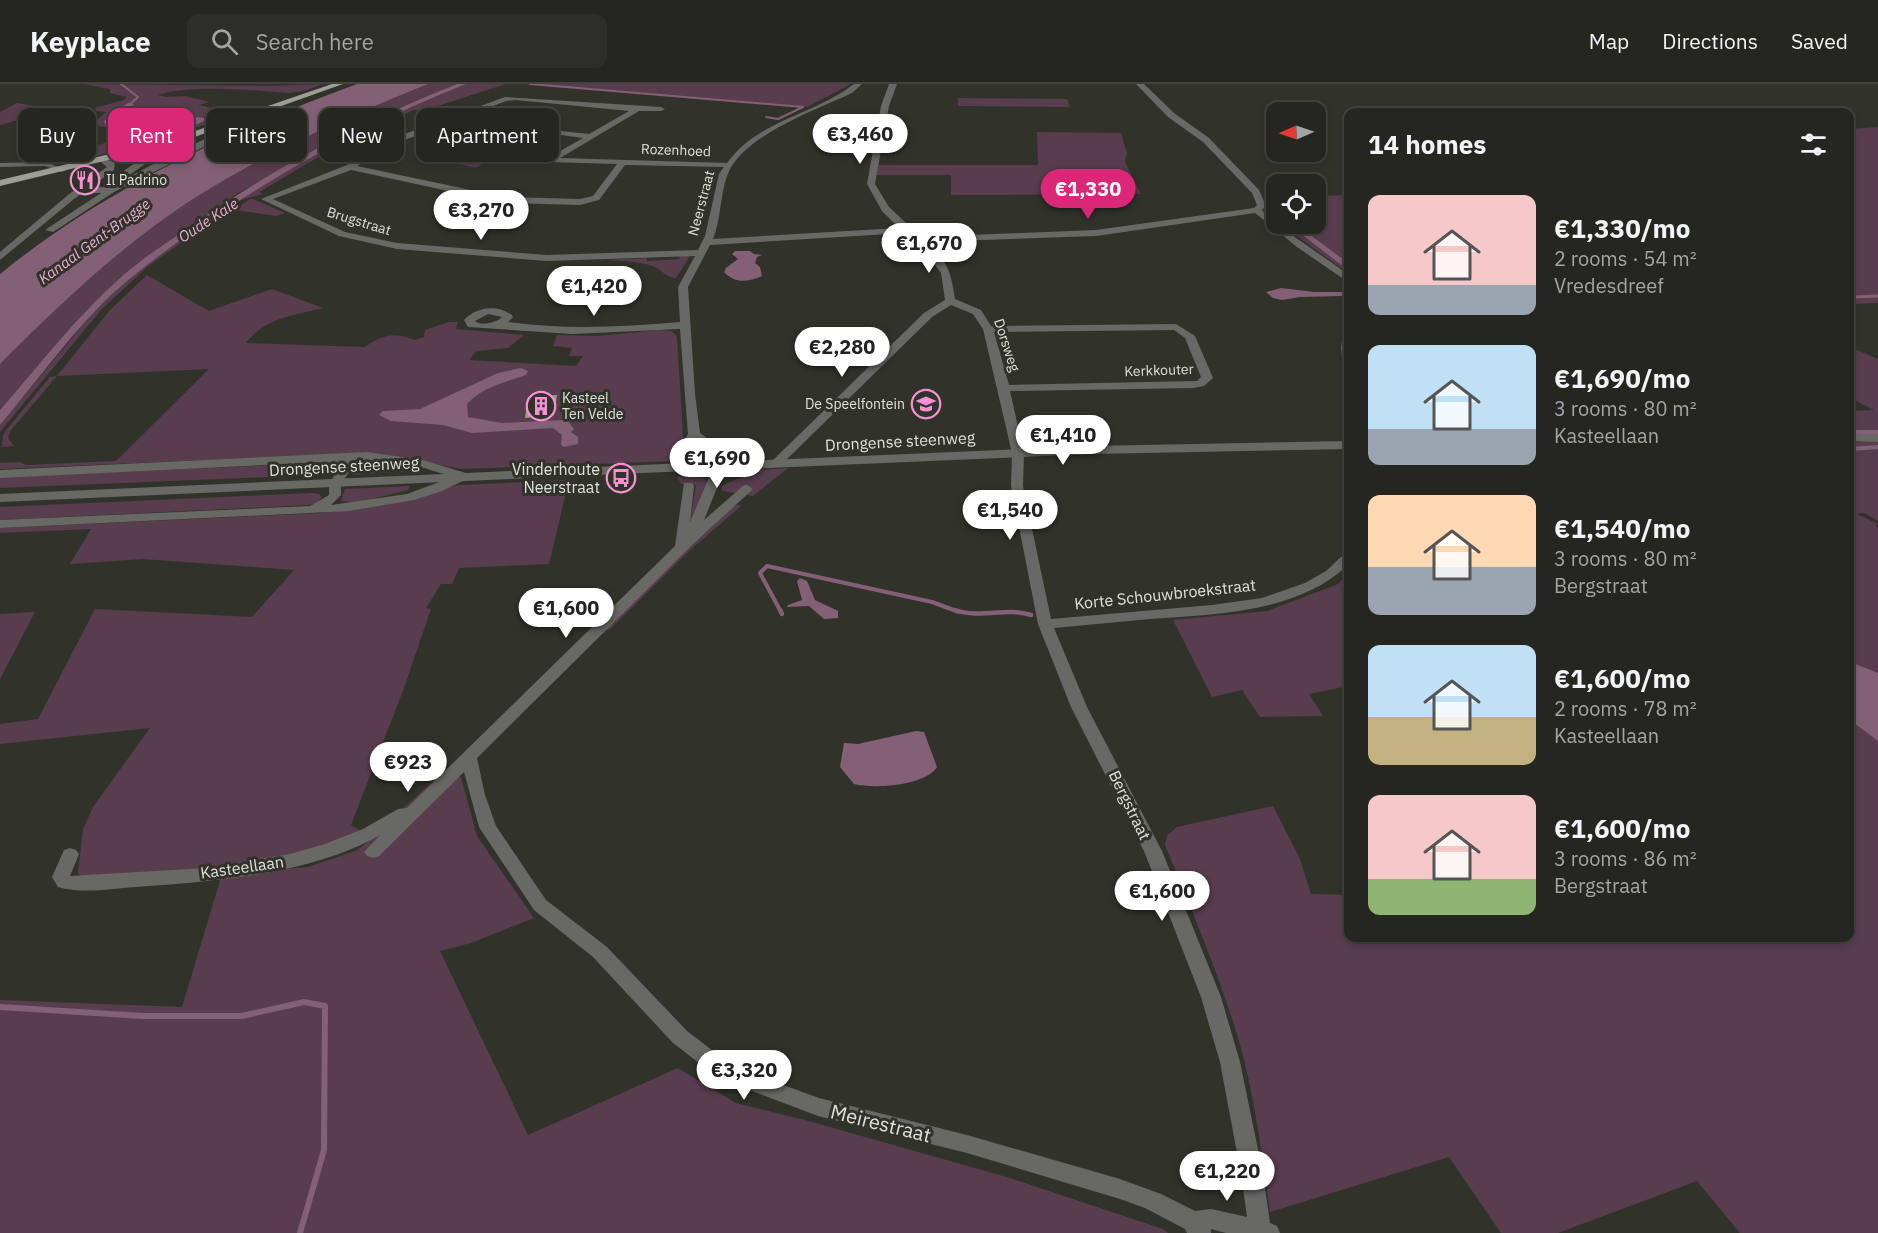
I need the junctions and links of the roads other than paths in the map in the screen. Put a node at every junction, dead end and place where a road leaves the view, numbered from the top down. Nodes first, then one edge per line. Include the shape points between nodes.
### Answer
1 (339, 84) edge
2 (858, 84) edge
3 (893, 84) edge
4 (1140, 84) edge
5 (636, 109) junction
6 (661, 109) dead end
7 (559, 133) edge
8 (588, 136) junction
9 (206, 142) edge
10 (104, 160) junction
11 (142, 162) edge
12 (623, 162) junction
13 (0, 165) edge
14 (728, 165) junction
15 (350, 167) junction
16 (62, 170) junction
17 (0, 183) edge
18 (80, 190) junction
19 (111, 190) junction
20 (265, 199) joint
21 (1257, 210) junction
22 (50, 230) dead end
23 (907, 230) junction
24 (919, 240) junction
25 (708, 242) junction
26 (701, 253) junction
27 (0, 257) edge
28 (1344, 275) edge
29 (950, 301) junction
30 (501, 324) dead end
31 (685, 326) junction
32 (988, 329) junction
33 (1004, 388) junction
34 (694, 434) junction
35 (1854, 438) edge
36 (1878, 438) edge
37 (1344, 445) edge
38 (1018, 453) junction
39 (327, 459) junction
40 (721, 459) junction
41 (777, 463) junction
42 (692, 464) junction
43 (740, 465) junction
44 (717, 473) junction
45 (0, 474) edge
46 (465, 477) junction
47 (335, 483) junction
48 (688, 486) dead end
49 (747, 489) dead end
50 (0, 498) edge
51 (300, 510) junction
52 (0, 524) edge
53 (685, 544) junction
54 (1344, 562) edge
55 (1045, 624) junction
56 (469, 757) junction
57 (434, 792) junction
58 (373, 852) dead end
59 (70, 854) dead end
60 (1196, 1228) edge
61 (1264, 1232) edge

1 - 10 main road via 195,135
2 - 14 street, Neerstraat via 763,133
3 - 23 street via 885,106 871,184 883,206
4 - 21 street via 1206,140 1247,182 1262,200
5 - 6 street, Rozenhoed
5 - 8 street, Rozenhoed
5 - 15 street, Rozenhoed via 505,99 394,141
7 - 8 street
8 - 12 street, Rozenhoed via 551,160
9 - 19 street
10 - 16 main road
10 - 18 street via 112,164 111,168
11 - 19 street via 108,186
12 - 14 street, Rozenhoed
12 - 15 street, Rozenhoed via 596,198 580,202 504,200
13 - 16 street via 46,164
14 - 25 street, Neerstraat via 720,183
15 - 20 street, Rozenhoed
16 - 17 main road
18 - 19 street
18 - 27 street
19 - 22 street
20 - 26 street, Brugstraat via 342,234 407,248 547,258
21 - 24 street via 1096,233
21 - 28 street
23 - 24 street
23 - 25 street
24 - 29 street via 947,274
25 - 26 street, Neerstraat
26 - 31 street, Neerstraat via 683,287
29 - 32 street, Dorsweg via 977,312
29 - 41 street via 921,322
30 - 31 street via 577,331
31 - 34 street, Neerstraat
32 - 33 street, Dorsweg
32 - 33 street, Kerkkouter via 1176,327 1190,336 1207,378 1193,385
33 - 38 street, Dorsweg
34 - 40 street via 718,452
34 - 42 street, Neerstraat
35 - 36 street
37 - 38 street, Drongense steenweg
38 - 41 street, Drongense steenweg
38 - 55 street, Bergstraat via 1017,486
39 - 45 street
39 - 46 street via 392,459
39 - 47 street via 347,466
40 - 42 street, Drongense steenweg
40 - 43 street, Drongense steenweg via 734,459
41 - 43 street, Drongense steenweg
42 - 44 street, Drongense steenweg via 700,472
42 - 46 street, Drongense steenweg
43 - 44 street, Drongense steenweg via 732,472
44 - 53 street, Kasteellaan
46 - 47 street, Drongense steenweg
46 - 51 street via 372,503 323,511
47 - 50 street, Drongense steenweg
47 - 51 street via 331,500
48 - 53 street
49 - 53 street, Kasteellaan
51 - 52 street
53 - 56 street, Kasteellaan
54 - 55 street, Korte Schouwbroekstraat via 1319,581 1246,606
55 - 61 street, Bergstraat via 1079,707 1141,825 1201,969 1230,1062
56 - 57 street, Kasteellaan
56 - 60 street, Meirestraat via 488,827 540,904 600,951 680,1036 710,1060 780,1095 967,1144 1153,1201
57 - 58 street, Kasteellaan
57 - 59 street, Kasteellaan via 366,837 275,864 80,884 64,882 61,876
60 - 61 street, Meirestraat via 1211,1219

